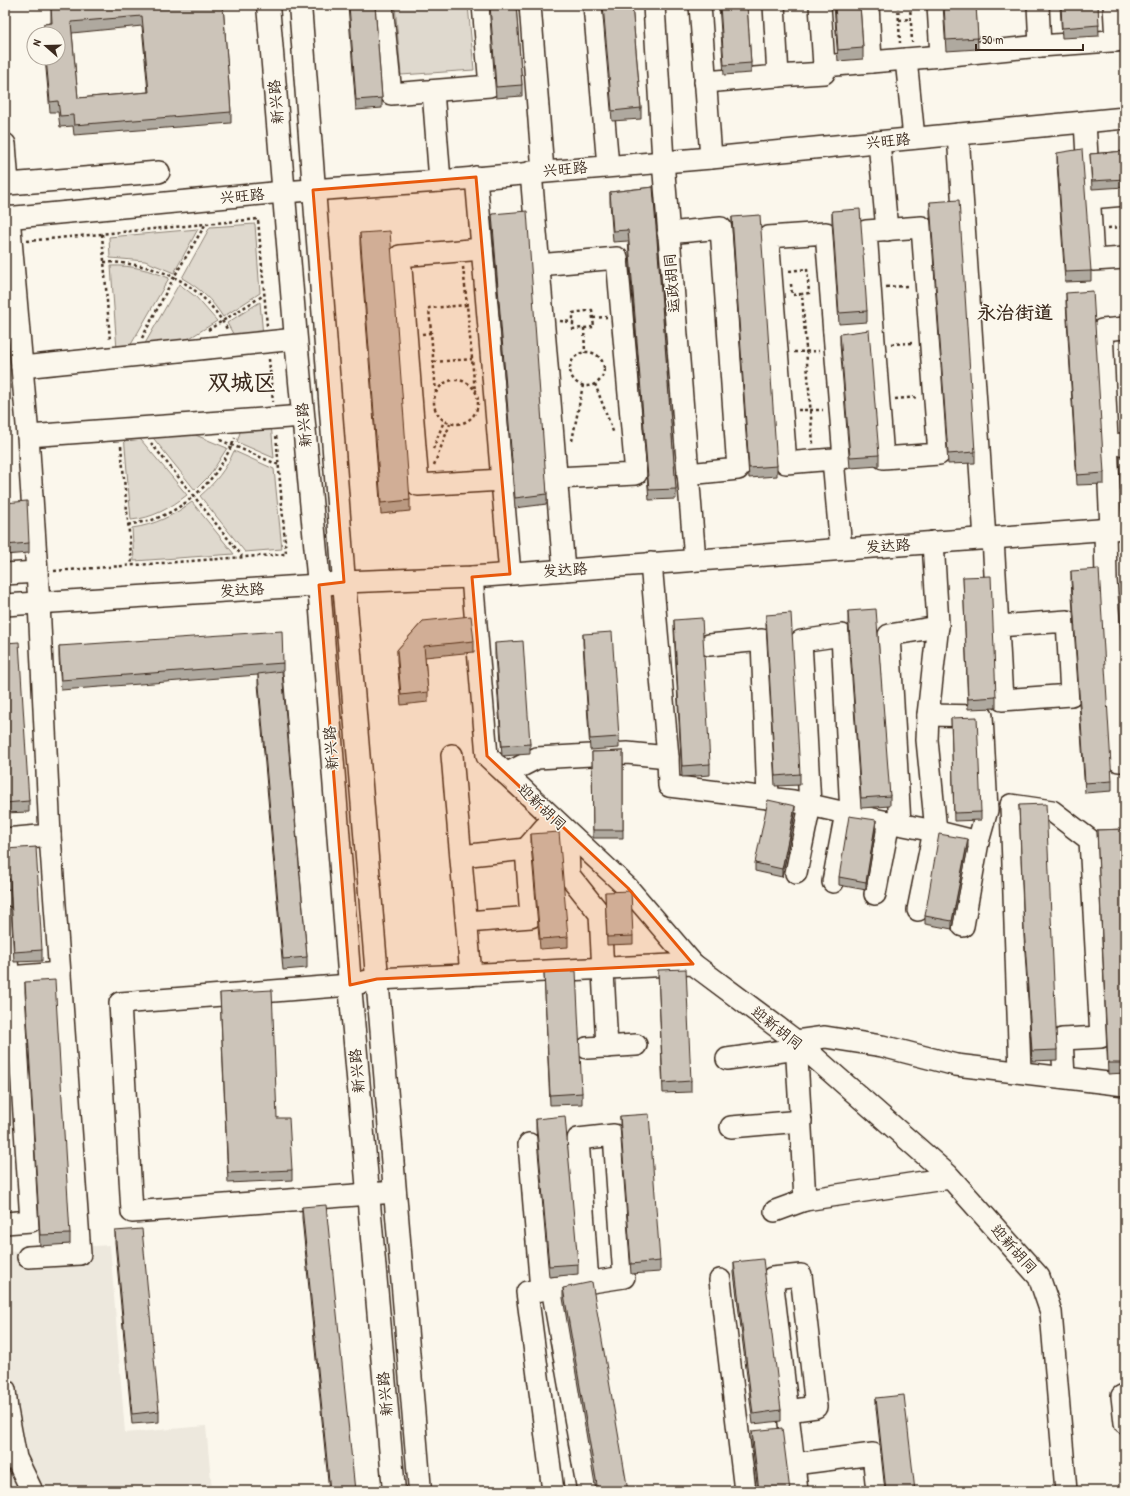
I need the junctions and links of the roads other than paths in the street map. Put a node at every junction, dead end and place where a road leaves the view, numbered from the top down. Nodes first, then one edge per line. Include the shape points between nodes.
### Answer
1 (268, 5) edge
2 (300, 5) edge
3 (382, 5) edge
4 (483, 5) edge
5 (530, 5) edge
6 (594, 5) edge
7 (654, 5) edge
8 (700, 5) edge
9 (774, 5) edge
10 (820, 5) edge
11 (868, 5) edge
12 (938, 5) edge
13 (1038, 5) edge
14 (1114, 5) edge
15 (1121, 40) edge
16 (1040, 46) junction
17 (940, 56) junction
18 (907, 59) junction
19 (871, 62) junction
20 (824, 66) junction
21 (778, 76) junction
22 (705, 82) junction
23 (433, 91) junction
24 (1125, 118) edge
25 (1085, 122) junction
26 (958, 134) junction
27 (914, 138) junction
28 (879, 142) junction
29 (5, 144) edge
30 (710, 158) junction
31 (663, 161) junction
32 (608, 166) junction
33 (159, 172) dead end
34 (537, 172) junction
35 (112, 176) junction
36 (476, 177) junction
37 (440, 181) junction
38 (38, 182) junction
39 (313, 190) junction
40 (283, 192) junction
41 (1125, 195) edge
42 (1090, 198) junction
43 (115, 208) junction
44 (41, 215) junction
45 (7, 218) edge
46 (887, 230) junction
47 (668, 233) junction
48 (8, 243) edge
49 (482, 249) junction
50 (1125, 258) edge
51 (538, 265) junction
52 (1125, 328) edge
53 (881, 333) junction
54 (296, 339) junction
55 (834, 340) junction
56 (22, 367) junction
57 (303, 416) junction
58 (28, 436) junction
59 (1116, 445) edge
60 (824, 460) junction
61 (688, 474) junction
62 (556, 478) junction
63 (502, 480) junction
64 (1114, 529) edge
65 (989, 538) junction
66 (933, 542) junction
67 (841, 549) junction
68 (695, 560) junction
69 (651, 563) junction
70 (564, 570) junction
71 (37, 572) junction
72 (5, 574) edge
73 (510, 574) junction
74 (472, 577) junction
75 (344, 582) junction
76 (319, 585) junction
77 (39, 603) junction
78 (5, 605) edge
79 (1117, 625) edge
80 (998, 626) junction
81 (938, 627) junction
82 (708, 645) dead end
83 (928, 715) junction
84 (452, 755) dead end
85 (668, 757) junction
86 (1125, 761) edge
87 (506, 774) junction
88 (768, 798) junction
89 (810, 805) junction
90 (848, 814) junction
91 (895, 823) junction
92 (935, 831) junction
93 (50, 835) junction
94 (5, 839) edge
95 (978, 842) junction
96 (572, 843) junction
97 (526, 849) junction
98 (461, 856) junction
99 (796, 872) dead end
100 (833, 882) dead end
101 (875, 894) dead end
102 (918, 910) dead end
103 (5, 917) edge
104 (466, 922) junction
105 (963, 926) dead end
106 (6, 941) edge
107 (693, 964) junction
108 (603, 968) junction
109 (60, 973) junction
110 (471, 975) junction
111 (377, 979) junction
112 (12, 985) edge
113 (350, 985) junction
114 (636, 1045) dead end
115 (796, 1045) junction
116 (727, 1059) dead end
117 (1020, 1072) junction
118 (1064, 1077) junction
119 (1125, 1085) edge
120 (801, 1122) junction
121 (731, 1127) dead end
122 (529, 1144) dead end
123 (950, 1178) junction
124 (395, 1192) junction
125 (368, 1194) junction
126 (805, 1200) junction
127 (775, 1211) dead end
128 (5, 1223) edge
129 (28, 1257) dead end
130 (720, 1280) dead end
131 (588, 1283) junction
132 (547, 1289) junction
133 (5, 1390) edge
134 (1125, 1395) edge
135 (789, 1420) junction
136 (1125, 1423) edge
137 (738, 1436) junction
138 (794, 1464) junction
139 (32, 1491) edge
140 (394, 1491) edge
141 (420, 1491) edge
142 (553, 1491) edge
143 (588, 1491) edge
144 (744, 1491) edge
145 (797, 1491) edge
146 (877, 1491) edge
147 (1066, 1491) edge

1 - 40 main road, 新兴路
2 - 39 main road, 新兴路
3 - 23 street via 391,94
4 - 23 street via 490,86
5 - 34 street
6 - 32 street
7 - 31 street, 运政胡同
8 - 22 street
9 - 21 street
10 - 20 street
11 - 19 street
12 - 17 street
13 - 16 street
14 - 15 street
15 - 16 street
16 - 17 street
17 - 18 street
18 - 19 street
18 - 27 street
19 - 20 street
20 - 21 street via 824,72
21 - 22 street
22 - 30 street
23 - 37 street
24 - 25 street, 兴旺路
25 - 26 street, 兴旺路
25 - 42 street
26 - 27 street, 兴旺路
26 - 65 street
27 - 28 street, 兴旺路
28 - 30 street, 兴旺路
28 - 46 street
29 - 38 street via 8,184
30 - 31 street, 兴旺路
31 - 32 street, 兴旺路
31 - 47 street, 运政胡同
32 - 34 street, 兴旺路
33 - 35 street
34 - 36 street, 兴旺路
34 - 51 street
35 - 38 street
35 - 43 street
36 - 37 street, 兴旺路
36 - 49 street
37 - 39 street, 兴旺路
38 - 44 street
39 - 40 street, 兴旺路
39 - 75 main road, 新兴路
40 - 43 street, 兴旺路
40 - 54 main road, 新兴路
41 - 42 street
42 - 50 street via 1094,260
43 - 44 street, 兴旺路
44 - 45 street, 兴旺路
45 - 48 street
46 - 53 street via 866,231 882,288
46 - 53 street via 922,227 926,285 923,397 939,454 884,458 879,400
47 - 61 street, 运政胡同
47 - 61 street via 721,228 738,469
48 - 56 street
49 - 63 street
49 - 63 street via 400,256 418,485
51 - 62 street
51 - 62 street via 617,258 636,474
52 - 59 street via 1102,330
53 - 55 street
54 - 56 street
54 - 57 main road, 新兴路
55 - 60 street via 844,458
55 - 60 street via 826,233 768,237 786,463
56 - 58 street
57 - 58 street
57 - 76 main road, 新兴路
58 - 71 street
59 - 64 street
60 - 67 street
61 - 68 street, 运政胡同
62 - 70 street
63 - 73 street
64 - 65 street, 发达路
64 - 79 street via 1106,580
65 - 66 street, 发达路
65 - 80 street
66 - 67 street, 发达路
66 - 81 street
67 - 68 street, 发达路
68 - 69 street, 发达路
69 - 70 street, 发达路
69 - 85 street
70 - 73 street, 发达路
71 - 72 street
71 - 77 street
73 - 74 street, 发达路
74 - 75 street, 发达路
74 - 87 street, 迎新胡同 via 487,756
75 - 76 street, 发达路
75 - 111 main road, 新兴路
76 - 77 street, 发达路
76 - 113 main road, 新兴路
77 - 78 street, 发达路
77 - 93 street
79 - 86 street via 1119,761
80 - 80 street via 1002,700 1071,695 1067,621
81 - 83 street
81 - 91 street via 889,635
82 - 88 street via 762,640
83 - 92 street via 927,740
83 - 95 street via 982,716 987,810
84 - 98 street
85 - 87 street via 627,753 537,758
85 - 88 street via 669,786
87 - 96 street, 迎新胡同
88 - 89 street
89 - 90 street
89 - 90 street via 801,640 842,635
89 - 99 street
90 - 91 street
90 - 100 street
91 - 92 street
91 - 101 street
92 - 95 street
92 - 102 street
93 - 94 street
93 - 109 street
95 - 105 street
96 - 97 street via 545,827
96 - 107 street, 迎新胡同 via 628,888
96 - 108 street via 569,875 600,914
97 - 98 street
97 - 104 street via 530,917
98 - 104 street
103 - 106 street
104 - 110 street
106 - 112 street via 8,977
107 - 108 street
107 - 115 street, 迎新胡同
108 - 110 street
108 - 114 street via 597,1047
109 - 112 street
109 - 129 street via 80,1254
110 - 111 street
111 - 113 street
111 - 124 main road, 新兴路
112 - 128 street via 30,1221
113 - 125 main road, 新兴路
113 - 125 street via 120,1003 132,1212
115 - 116 street
115 - 117 street via 826,1037 882,1046 956,1065
115 - 120 street
115 - 123 street, 迎新胡同
117 - 118 street
117 - 118 street via 1011,805 1052,811 1090,840 1101,1037 1062,1039
118 - 119 street
120 - 121 street
120 - 126 street
122 - 132 street
123 - 126 street
123 - 147 street, 迎新胡同 via 1039,1277 1051,1312
124 - 125 street
124 - 141 main road, 新兴路
125 - 140 main road, 新兴路
126 - 127 street
130 - 137 street
131 - 131 street via 624,1277 614,1135 578,1139
131 - 132 street
132 - 142 street via 527,1292
132 - 143 street
133 - 139 street via 16,1458
134 - 136 street via 1122,1396
135 - 135 street via 772,1278 801,1275 816,1407
135 - 137 street via 764,1432
135 - 138 street
137 - 144 street
138 - 145 street
138 - 146 street via 873,1454

